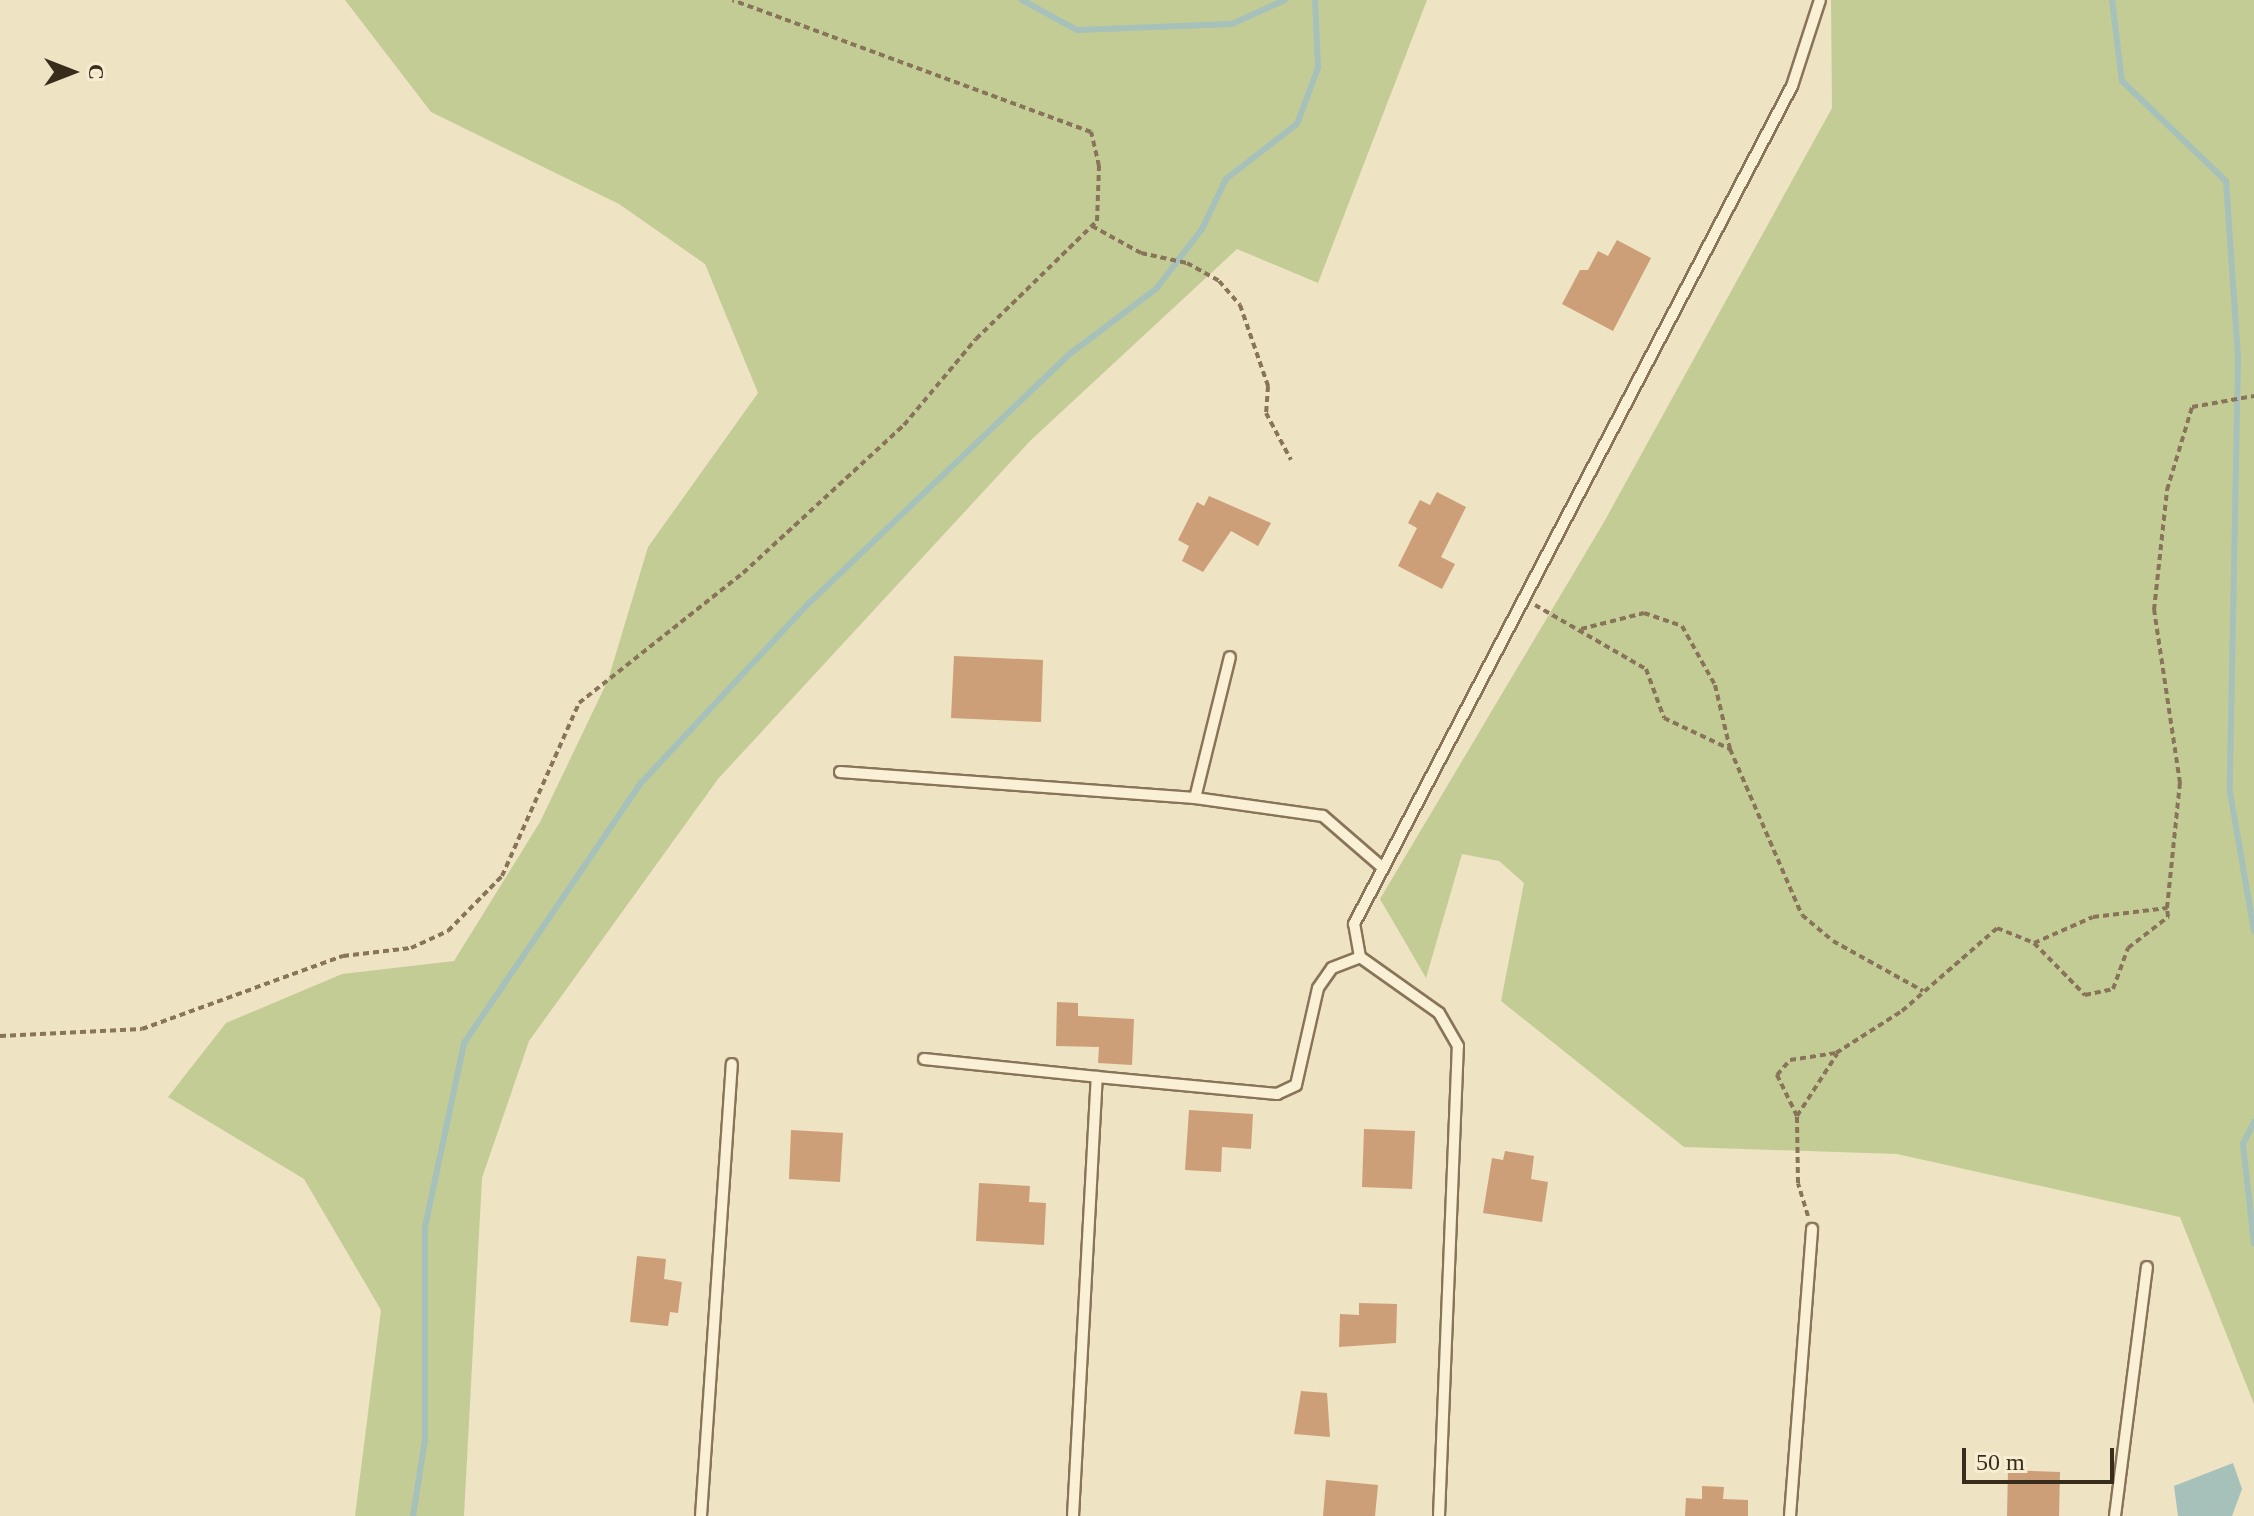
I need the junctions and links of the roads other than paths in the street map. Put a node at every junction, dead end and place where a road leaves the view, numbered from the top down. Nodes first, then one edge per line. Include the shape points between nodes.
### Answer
1 (1820, 0) edge
2 (1230, 657) dead end
3 (840, 772) dead end
4 (1195, 798) junction
5 (1383, 868) junction
6 (1360, 957) junction
7 (924, 1059) dead end
8 (732, 1064) dead end
9 (1097, 1077) junction
10 (1812, 1229) road end
11 (2147, 1267) dead end
12 (701, 1516) edge
13 (1073, 1516) edge
14 (1439, 1516) edge
15 (1790, 1516) edge
16 (2115, 1516) edge

1 - 5 lane via 1792,86
2 - 4 lane
3 - 4 lane
4 - 5 lane via 1323,816
5 - 6 lane via 1354,924
6 - 9 lane via 1332,968 1318,988 1296,1085 1277,1094
6 - 14 lane via 1439,1013 1458,1046
7 - 9 lane
8 - 12 lane
9 - 13 lane
10 - 15 lane
11 - 16 lane

